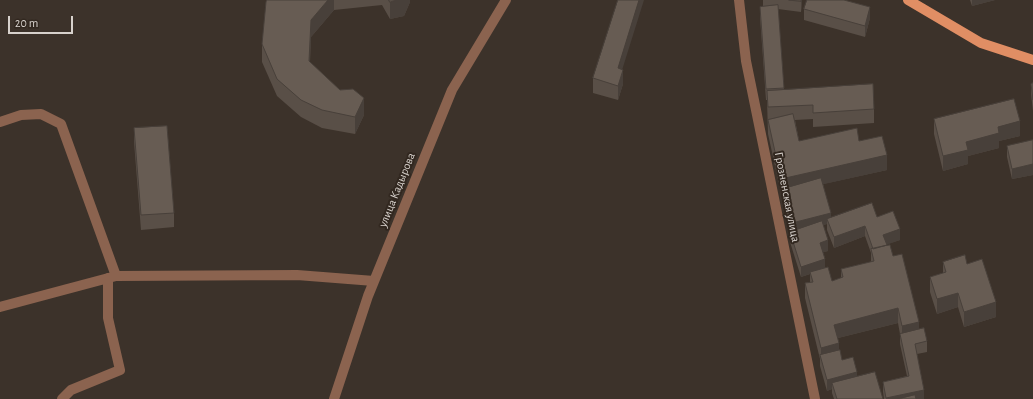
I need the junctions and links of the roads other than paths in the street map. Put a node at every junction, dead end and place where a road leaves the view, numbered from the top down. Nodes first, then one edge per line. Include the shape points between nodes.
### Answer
1 (506, 0) edge
2 (739, 0) edge
3 (912, 2) edge
4 (1033, 60) edge
5 (0, 122) edge
6 (112, 277) junction
7 (374, 282) junction
8 (0, 308) edge
9 (62, 399) edge
10 (334, 399) edge
11 (815, 399) edge

1 - 7 street, улица Кадырова via 452,90
2 - 11 street, Грозненская улица via 747,69
3 - 4 main road via 981,43
5 - 6 street via 21,115 41,114 61,124
6 - 7 street via 297,275
6 - 8 street
6 - 9 street via 108,318 120,370 72,390
7 - 10 street, улица Кадырова

